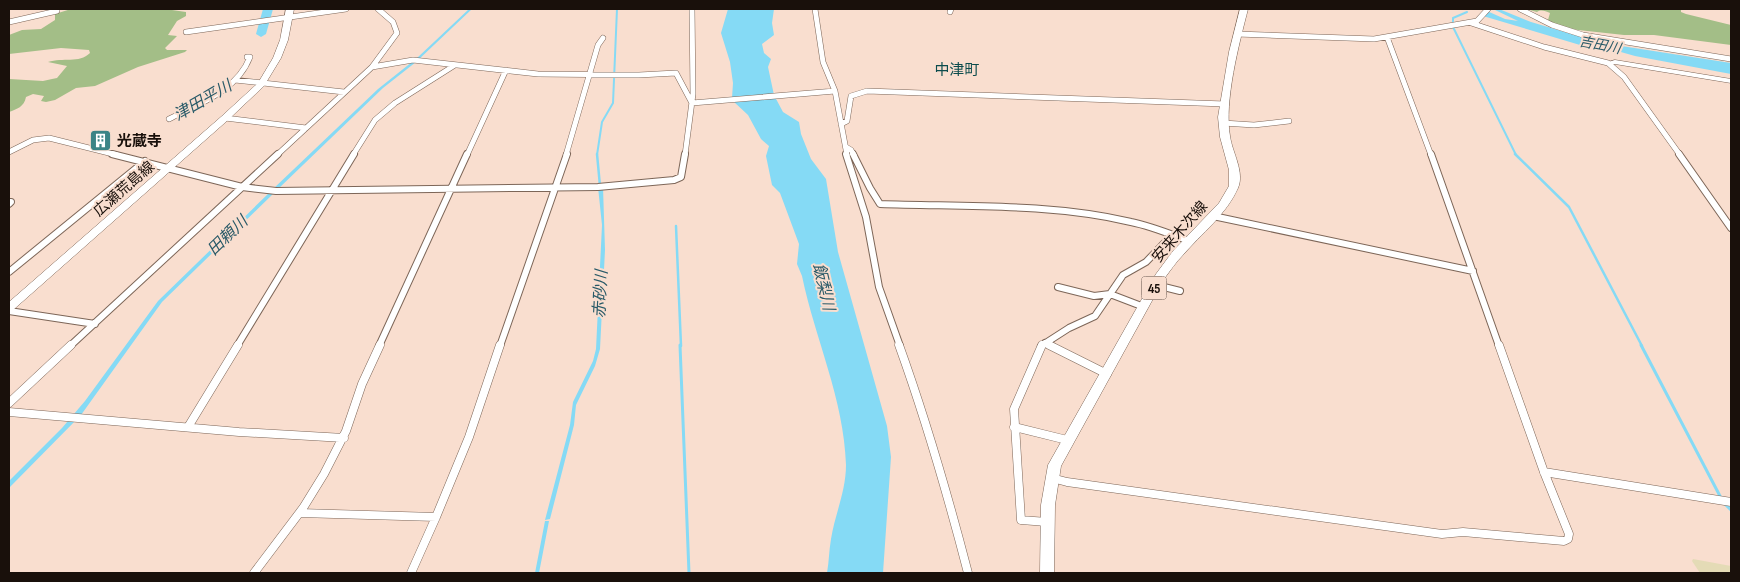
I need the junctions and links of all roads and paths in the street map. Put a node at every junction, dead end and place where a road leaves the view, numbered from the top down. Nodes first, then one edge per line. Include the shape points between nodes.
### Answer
1 (57, 9) edge
2 (346, 9) edge
3 (378, 9) edge
4 (692, 9) edge
5 (815, 9) edge
6 (1244, 9) edge
7 (1488, 9) edge
8 (1520, 9) edge
9 (289, 13) edge
10 (9, 22) edge
11 (1474, 22) junction
12 (186, 32) dead end
13 (1238, 34) junction
14 (1387, 37) junction
15 (603, 38) dead end
16 (246, 56) dead end
17 (1731, 59) edge
18 (1608, 63) junction
19 (456, 64) junction
20 (372, 67) junction
21 (506, 70) junction
22 (590, 75) junction
23 (237, 80) junction
24 (1731, 81) edge
25 (261, 84) junction
26 (832, 91) junction
27 (344, 92) junction
28 (694, 103) junction
29 (1224, 104) junction
30 (225, 118) junction
31 (169, 119) dead end
32 (1288, 121) dead end
33 (1223, 123) junction
34 (841, 124) junction
35 (306, 128) junction
36 (846, 147) junction
37 (9, 152) edge
38 (145, 161) junction
39 (170, 167) junction
40 (242, 187) junction
41 (555, 187) junction
42 (452, 189) junction
43 (332, 191) junction
44 (1213, 216) junction
45 (1731, 228) edge
46 (1172, 235) junction
47 (1189, 241) junction
48 (1473, 271) junction
49 (9, 272) edge
50 (1156, 285) junction
51 (1058, 287) dead end
52 (1180, 291) dead end
53 (1110, 294) junction
54 (1144, 307) junction
55 (9, 309) edge
56 (95, 324) junction
57 (1045, 343) junction
58 (1107, 374) junction
59 (9, 403) edge
60 (9, 412) edge
61 (188, 427) junction
62 (1014, 427) junction
63 (344, 438) junction
64 (1067, 440) junction
65 (1544, 472) junction
66 (1051, 478) junction
67 (1726, 501) edge
68 (300, 513) junction
69 (436, 517) junction
70 (1047, 522) junction
71 (254, 573) edge
72 (411, 573) edge
73 (968, 573) edge
74 (1047, 573) edge

1 - 10 street
2 - 9 street
3 - 20 street via 391,19 397,33
4 - 28 street
5 - 26 street
6 - 13 main road, 安来木次線 / 45
7 - 11 street
8 - 17 street via 1556,27 1583,35
9 - 12 street via 264,21
9 - 25 main road, 広瀬荒島線 via 277,58
11 - 14 street
11 - 18 street via 1526,42
13 - 14 street
13 - 29 main road, 安来木次線 / 45
14 - 48 street
15 - 22 street
16 - 23 street via 250,58
18 - 24 street
18 - 45 street via 1624,77
19 - 20 street via 416,60
19 - 21 street
19 - 43 street via 395,103 375,120
20 - 27 street
21 - 22 street
21 - 42 street
22 - 28 street via 674,73
22 - 41 street
23 - 25 street
23 - 31 street
25 - 27 street
25 - 30 main road, 広瀬荒島線
26 - 28 street
26 - 34 street
27 - 35 street
28 - 41 street via 679,178 664,182
29 - 33 main road, 安来木次線 / 45
29 - 34 street via 867,91 851,96 847,121
30 - 35 street
30 - 39 main road, 広瀬荒島線
32 - 33 street via 1254,126
33 - 44 main road, 安来木次線 / 45 via 1235,180 1229,198
34 - 36 street
35 - 40 street
36 - 46 street via 851,150 880,204 1077,213 1124,220
36 - 73 street via 866,217 879,288 923,412
37 - 38 street via 33,140 46,138
38 - 39 street
38 - 49 street
39 - 40 street
39 - 55 main road, 広瀬荒島線
40 - 43 street via 273,191
40 - 56 street
41 - 42 street
41 - 69 street via 469,437
42 - 43 street
42 - 63 street via 362,384
43 - 61 street
44 - 47 main road, 安来木次線 / 45
44 - 48 street
46 - 47 street
46 - 53 street via 1146,262 1123,275
47 - 50 main road, 安来木次線 / 45
48 - 65 street
50 - 52 street
50 - 54 main road, 安来木次線 / 45
51 - 53 street via 1094,296
53 - 54 street
53 - 57 street via 1095,316
54 - 58 main road, 安来木次線 / 45
55 - 56 street
56 - 59 street
57 - 58 street
57 - 62 street via 1014,406
58 - 64 main road, 安来木次線 / 45
60 - 61 street
61 - 63 street
62 - 64 street
62 - 70 street via 1021,520
63 - 68 street
64 - 66 main road, 安来木次線 / 45
65 - 66 street via 1569,534 1564,541 1463,532 1442,534
65 - 67 street
66 - 70 main road, 安来木次線 / 45
68 - 69 street
68 - 71 street
69 - 72 street
70 - 74 main road, 安来木次線 / 45

